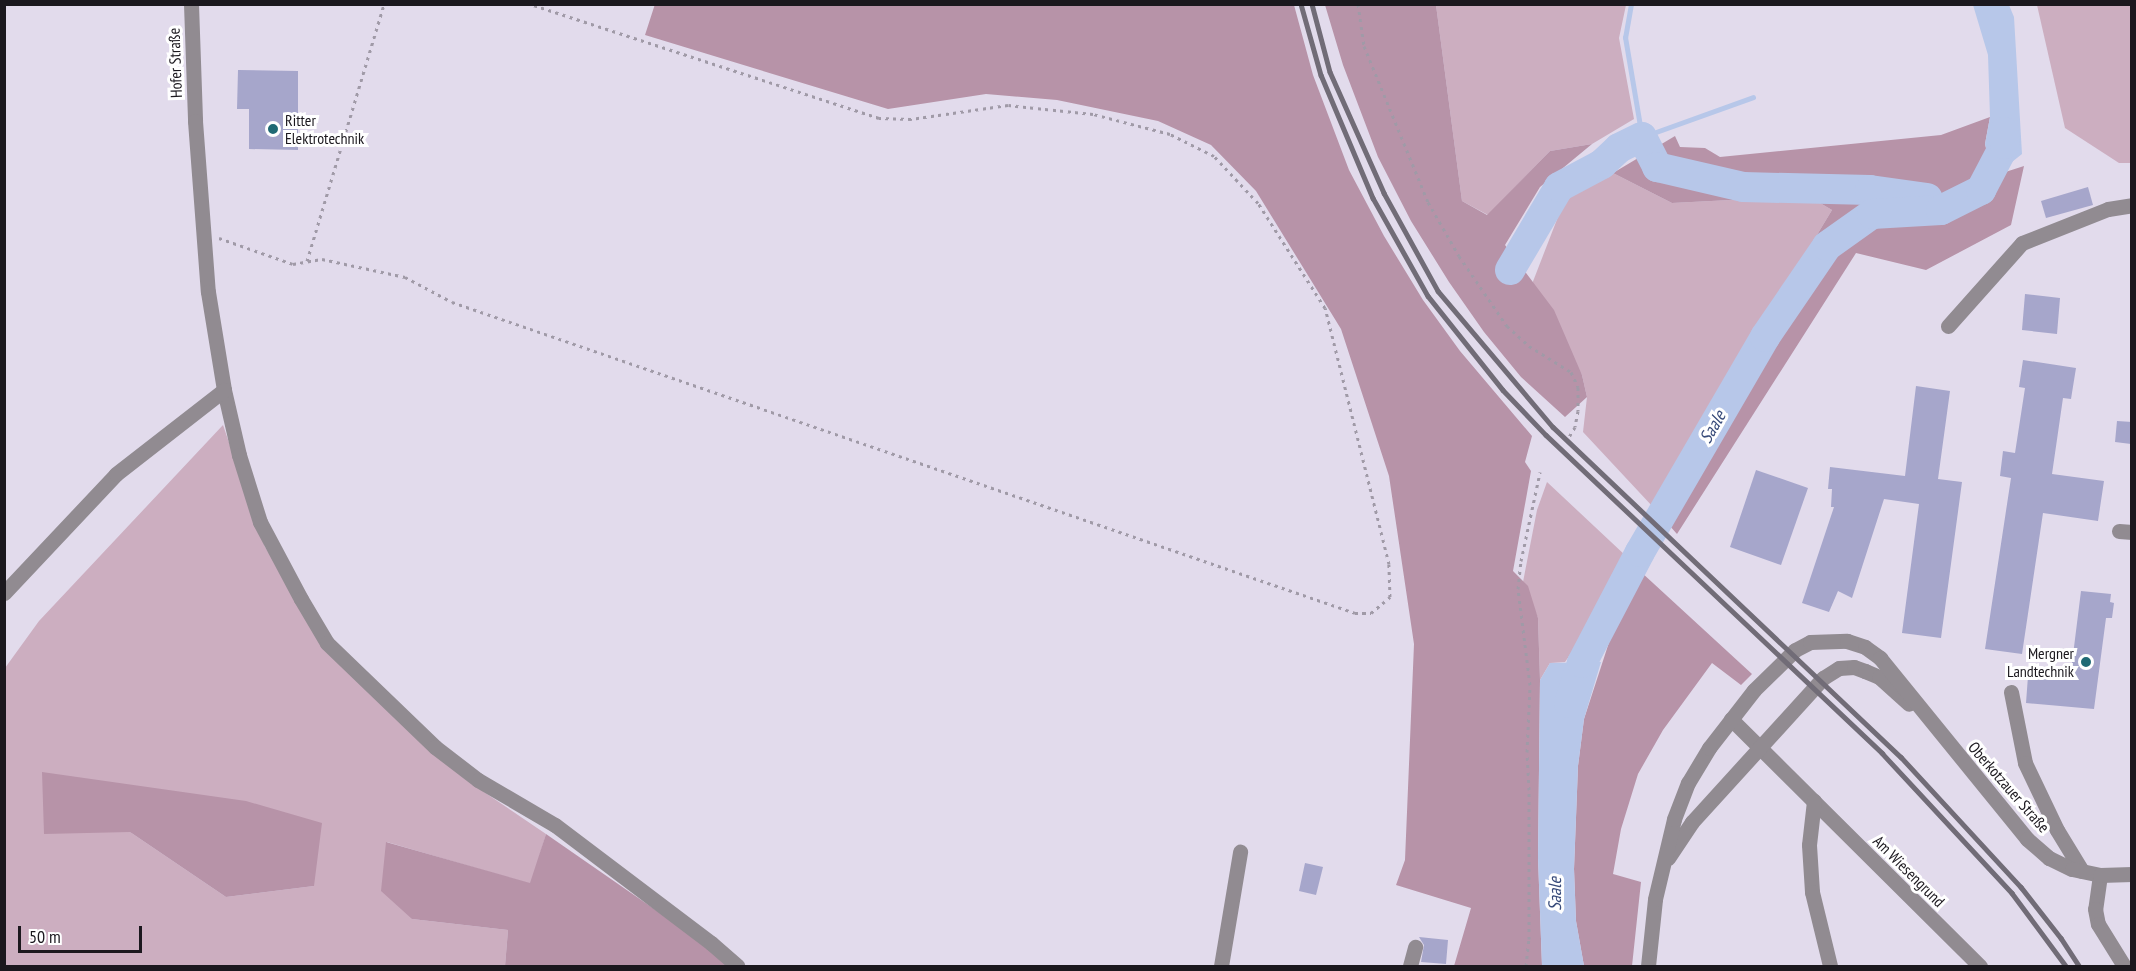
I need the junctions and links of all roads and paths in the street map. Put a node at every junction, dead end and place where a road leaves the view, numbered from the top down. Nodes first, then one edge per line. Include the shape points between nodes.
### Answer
1 (191, 4) edge
2 (384, 4) edge
3 (530, 4) edge
4 (1358, 4) edge
5 (2132, 205) edge
6 (203, 232) junction
7 (306, 262) junction
8 (1948, 326) dead end
9 (224, 390) junction
10 (1569, 437) dead end
11 (1540, 472) dead end
12 (4, 593) edge
13 (2011, 692) dead end
14 (1731, 719) junction
15 (1934, 727) junction
16 (1759, 747) junction
17 (1814, 801) junction
18 (1240, 852) dead end
19 (1665, 863) junction
20 (2082, 871) junction
21 (2132, 874) edge
22 (2100, 875) junction
23 (1415, 947) dead end
24 (1828, 962) edge
25 (737, 966) edge
26 (1221, 966) edge
27 (1410, 966) edge
28 (1526, 966) edge
29 (1648, 966) edge
30 (1980, 966) edge
31 (2124, 966) edge

1 - 6 street, Hofer Straße
2 - 7 path
3 - 7 path via 879,118 911,119 1008,105 1093,114 1170,134 1214,156 1258,203 1325,309 1389,564 1390,597 1371,614 1355,613 452,302 405,277 322,259
4 - 10 path via 1364,46 1428,202 1454,248 1507,326 1529,346 1571,372 1578,387 1578,411
5 - 8 street via 2108,209 2022,243
6 - 7 path via 293,264
6 - 9 street, Hofer Straße
9 - 12 street via 116,474
9 - 25 street, Hofer Straße via 238,455 260,522 327,643 435,747 478,780 555,825
11 - 28 path via 1518,589 1530,685
13 - 20 street via 2025,763
14 - 15 street, Oberkotzauer Straße via 1795,650 1810,642 1827,640 1847,641 1880,658
14 - 16 street, Am Wiesengrund
14 - 19 street, Oberkotzauer Straße via 1688,783 1674,819
15 - 16 street, Oberkotzauer Straße via 1879,677 1854,667 1839,668 1823,678
15 - 20 street, Oberkotzauer Straße via 2027,839 2049,858
16 - 17 street, Am Wiesengrund
16 - 19 street via 1692,822
17 - 24 street via 1809,845 1812,892
17 - 30 street, Am Wiesengrund
18 - 26 street
19 - 29 street via 1655,899
20 - 22 street, Oberkotzauer Straße
21 - 22 street, Oberkotzauer Straße
22 - 31 street via 2095,909 2098,924
23 - 27 street

